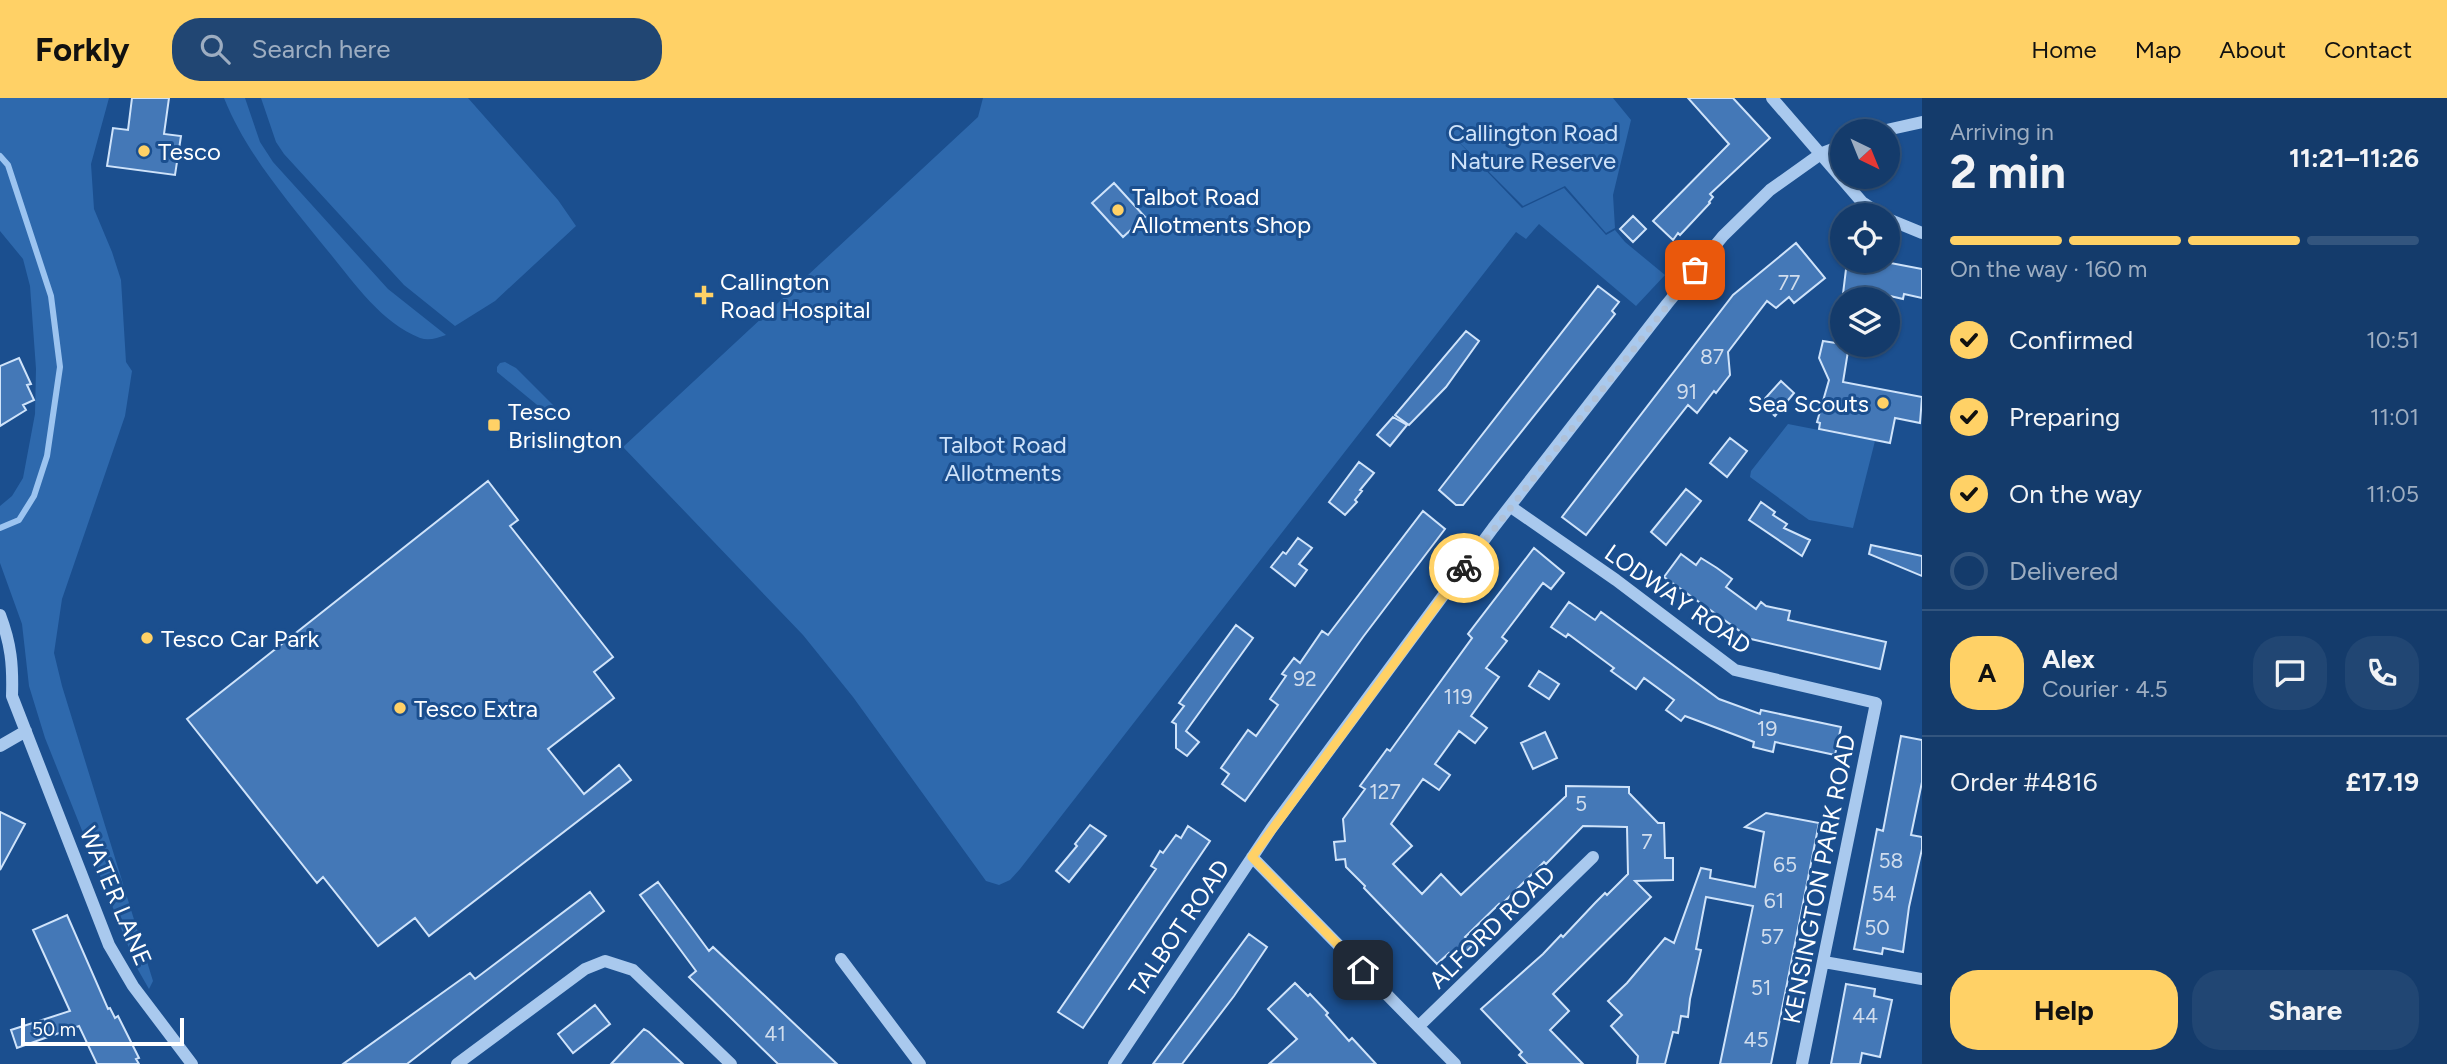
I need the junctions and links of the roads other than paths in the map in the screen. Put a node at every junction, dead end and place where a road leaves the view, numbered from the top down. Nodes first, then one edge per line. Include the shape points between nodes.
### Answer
1 (1772, 98) edge
2 (1922, 122) edge
3 (1900, 127) edge
4 (1830, 150) edge
5 (1822, 153) junction
6 (1864, 203) edge
7 (1900, 224) edge
8 (1922, 233) edge
9 (1511, 507) junction
10 (0, 615) edge
11 (1876, 703) joint
12 (26, 731) junction
13 (0, 746) edge
14 (1252, 857) junction
15 (1594, 857) dead end
16 (841, 959) dead end
17 (1824, 962) junction
18 (1922, 979) edge
19 (1419, 1026) junction
20 (192, 1064) edge
21 (457, 1064) edge
22 (731, 1064) edge
23 (920, 1064) edge
24 (1114, 1064) edge
25 (1455, 1064) edge
26 (1802, 1064) edge

1 - 5 street
2 - 3 street
4 - 5 street, TALBOT ROAD
5 - 6 street
5 - 9 street, TALBOT ROAD via 1770,190 1723,236
7 - 8 street
9 - 11 street, LODWAY ROAD via 1735,670
9 - 14 street, TALBOT ROAD
10 - 12 street, WATER LANE via 10,642 12,696
11 - 17 street, KENSINGTON PARK ROAD
12 - 13 street
12 - 20 street, WATER LANE via 109,945 133,986
14 - 19 street
14 - 24 street, TALBOT ROAD
15 - 19 street, ALFORD ROAD
16 - 23 street
17 - 18 street
17 - 26 street, KENSINGTON PARK ROAD
19 - 25 street
21 - 22 street via 585,969 606,961 633,970

